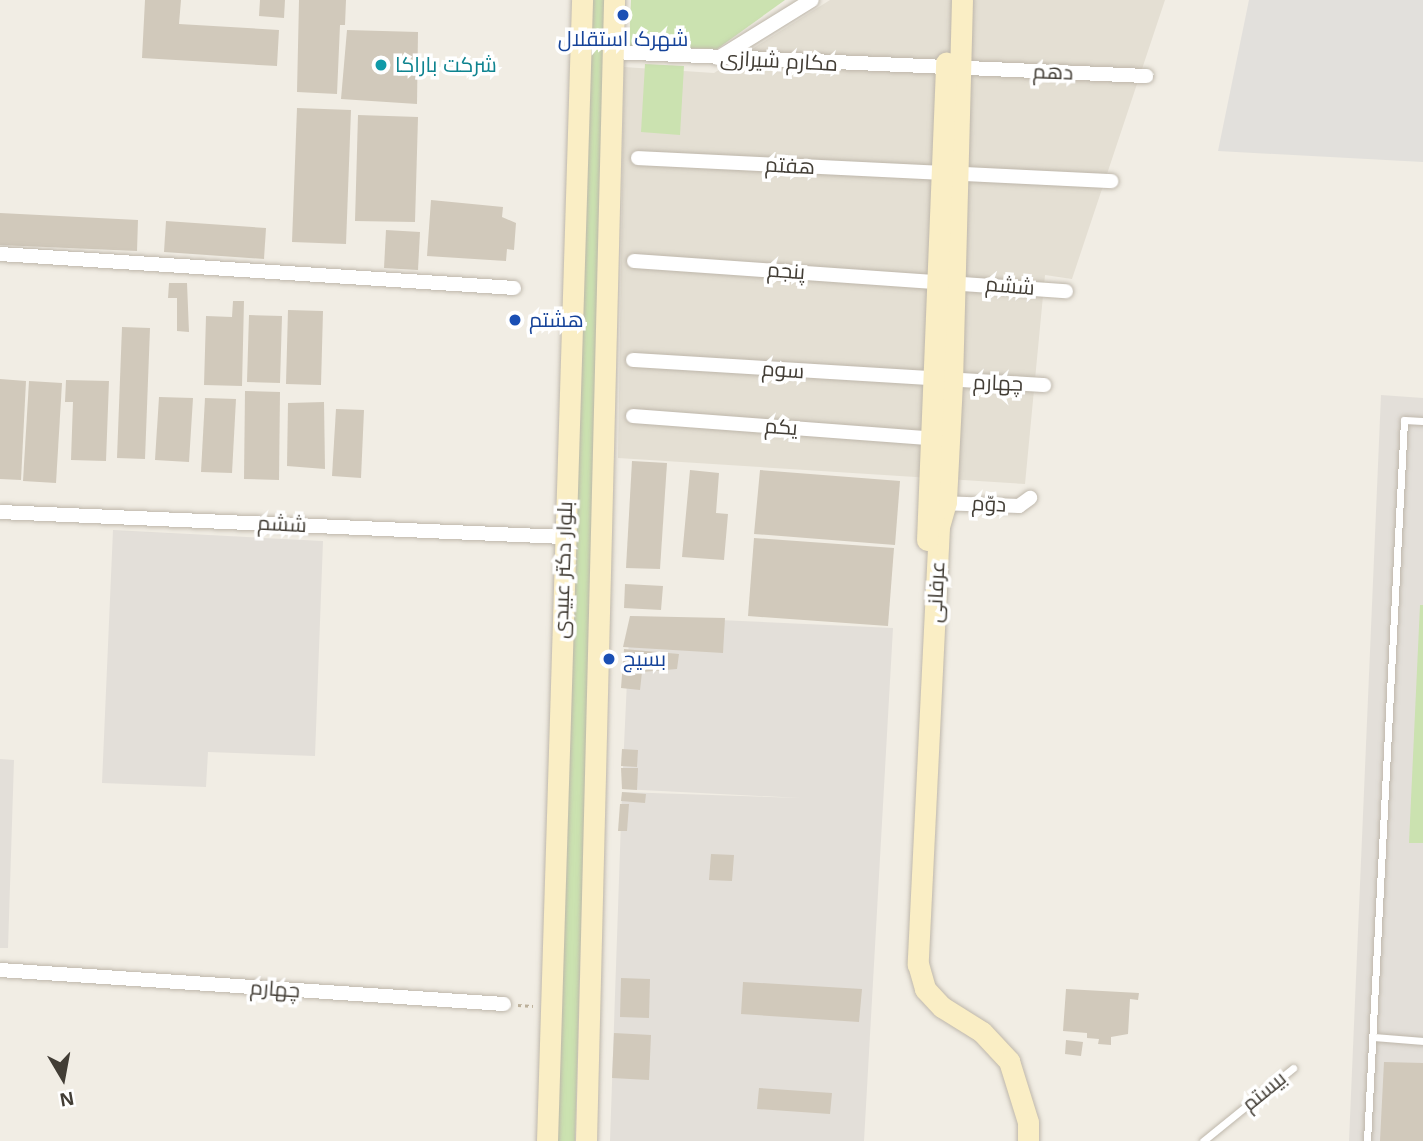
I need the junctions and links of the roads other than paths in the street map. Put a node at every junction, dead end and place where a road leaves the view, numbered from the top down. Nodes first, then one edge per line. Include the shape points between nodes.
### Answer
1 (582, 0) edge
2 (614, 0) edge
3 (812, 0) edge
4 (948, 0) edge
5 (962, 0) edge
6 (613, 52) junction
7 (718, 58) junction
8 (953, 68) junction
9 (1146, 76) dead end
10 (638, 158) dead end
11 (950, 174) junction
12 (1111, 181) dead end
13 (0, 254) edge
14 (634, 261) dead end
15 (947, 281) junction
16 (514, 288) dead end
17 (1066, 291) dead end
18 (633, 360) dead end
19 (942, 381) junction
20 (1044, 385) dead end
21 (633, 416) dead end
22 (1423, 421) edge
23 (939, 439) junction
24 (1030, 498) dead end
25 (937, 503) junction
26 (0, 512) edge
27 (564, 537) junction
28 (0, 971) edge
29 (505, 1004) road end
30 (1374, 1037) junction
31 (1423, 1041) edge
32 (1293, 1068) dead end
33 (547, 1141) edge
34 (586, 1141) edge
35 (1018, 1141) edge
36 (1028, 1141) edge
37 (1203, 1141) edge
38 (1367, 1141) edge

1 - 27 main road, بلوار دکتر عبیدی
2 - 6 main road, بلوار دکتر عبیدی
3 - 7 street
4 - 8 main road, عرفانی
5 - 8 main road, عرفانی
6 - 7 street, مکارم شیرازی
6 - 34 main road, بلوار دکتر عبیدی
7 - 8 street, مکارم شیرازی
8 - 9 street, دهم
8 - 11 main road, عرفانی
10 - 11 street, هفتم
11 - 12 street
11 - 15 main road, عرفانی
13 - 16 street
14 - 15 street, پنجم
15 - 17 street, ششم
15 - 19 main road, عرفانی
18 - 19 street, سوم
19 - 20 street, چهارم
19 - 23 main road, عرفانی
21 - 23 street, یکم
22 - 30 lane via 1404,420
23 - 25 main road, عرفانی
24 - 25 street, دوّم via 1019,506
25 - 35 main road, عرفانی via 910,953 916,983 934,1007 986,1053 1005,1082 1017,1117
25 - 36 main road, عرفانی via 918,964 925,989 942,1007 982,1032 1009,1061 1028,1122
26 - 27 street, ششم
27 - 33 main road, بلوار دکتر عبیدی
28 - 29 street, چهارم
30 - 31 lane
30 - 38 lane
32 - 37 lane, بیستم

